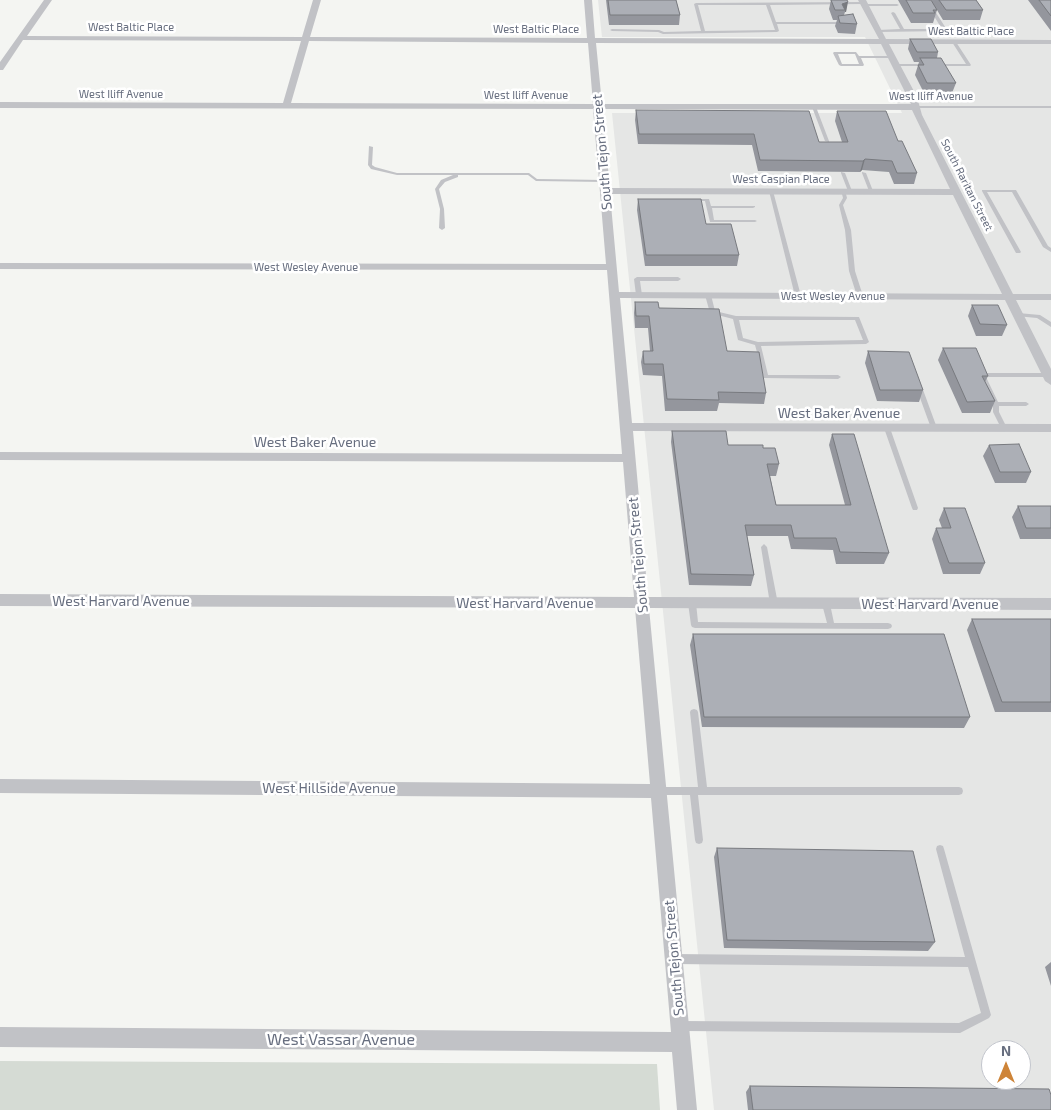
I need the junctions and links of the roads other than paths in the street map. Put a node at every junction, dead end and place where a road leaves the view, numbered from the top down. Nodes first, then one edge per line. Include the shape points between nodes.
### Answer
1 (48, 0) edge
2 (318, 0) edge
3 (588, 0) edge
4 (876, 0) edge
5 (926, 0) edge
6 (696, 2) edge
7 (824, 2) edge
8 (863, 3) edge
9 (768, 4) junction
10 (879, 5) junction
11 (897, 5) dead end
12 (893, 12) dead end
13 (846, 18) edge
14 (774, 23) junction
15 (612, 30) dead end
16 (902, 30) junction
17 (703, 31) junction
18 (878, 31) junction
19 (21, 38) junction
20 (306, 39) junction
21 (592, 41) junction
22 (884, 42) junction
23 (954, 42) junction
24 (1051, 42) edge
25 (858, 57) junction
26 (894, 61) junction
27 (0, 68) edge
28 (0, 105) edge
29 (286, 106) junction
30 (598, 106) junction
31 (814, 106) junction
32 (916, 107) junction
33 (1051, 107) edge
34 (827, 141) edge
35 (371, 147) dead end
36 (843, 173) edge
37 (864, 173) edge
38 (458, 174) junction
39 (605, 186) junction
40 (771, 191) junction
41 (846, 191) junction
42 (871, 191) junction
43 (956, 192) junction
44 (706, 195) junction
45 (690, 200) edge
46 (709, 207) junction
47 (753, 207) dead end
48 (755, 222) dead end
49 (442, 228) dead end
50 (1051, 250) edge
51 (1018, 252) dead end
52 (0, 266) edge
53 (612, 267) junction
54 (678, 279) dead end
55 (614, 295) junction
56 (639, 295) junction
57 (708, 295) junction
58 (798, 296) junction
59 (860, 296) junction
60 (1009, 297) junction
61 (1051, 297) edge
62 (703, 312) edge
63 (712, 312) junction
64 (1018, 315) junction
65 (736, 318) junction
66 (1051, 326) edge
67 (758, 344) junction
68 (838, 377) dead end
69 (915, 378) edge
70 (1050, 378) edge
71 (996, 404) junction
72 (1026, 404) dead end
73 (626, 427) junction
74 (887, 428) junction
75 (934, 428) junction
76 (1004, 428) junction
77 (1051, 428) edge
78 (0, 456) edge
79 (629, 458) junction
80 (914, 508) dead end
81 (764, 547) dead end
82 (0, 600) edge
83 (642, 604) junction
84 (692, 604) junction
85 (774, 604) junction
86 (826, 604) junction
87 (1051, 604) edge
88 (831, 626) junction
89 (888, 626) dead end
90 (694, 712) dead end
91 (0, 786) edge
92 (659, 791) junction
93 (694, 791) junction
94 (703, 791) junction
95 (959, 791) dead end
96 (699, 840) dead end
97 (940, 849) dead end
98 (674, 959) junction
99 (971, 962) junction
100 (681, 1034) junction
101 (0, 1037) edge
102 (687, 1110) edge

1 - 19 street
2 - 20 street
3 - 21 street, South Tejon Street
4 - 10 lane
5 - 16 lane via 945,30
6 - 9 lane
6 - 17 lane
7 - 8 lane
7 - 9 lane
8 - 10 lane
8 - 18 street, South Raritan Street
9 - 14 lane
10 - 11 lane
12 - 16 lane
13 - 14 lane via 848,23
14 - 17 lane via 777,31
15 - 17 lane
16 - 18 lane
18 - 22 street, South Raritan Street
19 - 20 street, West Baltic Place
19 - 27 street
20 - 21 street, West Baltic Place
20 - 29 street
21 - 22 street, West Baltic Place
21 - 30 street, South Tejon Street
22 - 23 street, West Baltic Place
22 - 26 street, South Raritan Street
23 - 24 street, West Baltic Place
23 - 26 lane via 969,65
25 - 25 lane via 856,53 836,53 841,65 862,65
25 - 26 lane
26 - 32 street, South Raritan Street via 914,97
28 - 29 street, West Iliff Avenue
29 - 30 street, West Iliff Avenue
30 - 31 street, West Iliff Avenue
30 - 39 street, South Tejon Street
31 - 32 street, West Iliff Avenue
31 - 34 lane
32 - 33 lane, West Iliff Avenue
32 - 43 street, South Raritan Street
35 - 38 lane, West Caspian Place via 370,165 373,168 397,174
36 - 41 lane
37 - 42 lane
38 - 39 lane, West Caspian Place via 529,174 536,180
38 - 49 lane via 443,181 437,189
39 - 44 street, West Caspian Place via 655,195
39 - 53 street, South Tejon Street
40 - 41 street, West Caspian Place
40 - 44 street, West Caspian Place
40 - 58 lane
41 - 42 street, West Caspian Place
41 - 59 lane via 841,205 848,230 852,271
42 - 43 street, West Caspian Place
43 - 60 street, South Raritan Street
44 - 45 lane
44 - 46 lane
46 - 47 lane
46 - 48 lane via 712,221
50 - 51 lane via 1046,247 1014,191 984,191
52 - 53 street, West Wesley Avenue
53 - 55 street, South Tejon Street
54 - 56 lane via 637,279
55 - 56 street, West Wesley Avenue
55 - 73 street, South Tejon Street
56 - 57 street, West Wesley Avenue
57 - 58 street, West Wesley Avenue
57 - 63 lane
58 - 59 street, West Wesley Avenue
59 - 60 street, West Wesley Avenue
60 - 61 street, West Wesley Avenue
60 - 64 street, South Raritan Street
62 - 63 lane
63 - 65 lane
64 - 66 lane via 1038,316
64 - 70 street, South Raritan Street
65 - 67 lane via 740,339
65 - 67 lane via 857,318 866,342
67 - 68 lane via 766,377
69 - 75 lane
70 - 71 lane via 982,375
71 - 72 lane
71 - 76 lane via 996,412
73 - 74 street, West Baker Avenue
73 - 79 street, South Tejon Street
74 - 75 street, West Baker Avenue
74 - 80 lane
75 - 76 street, West Baker Avenue
76 - 77 street, West Baker Avenue
78 - 79 street, West Baker Avenue
79 - 83 street, South Tejon Street
81 - 85 lane
82 - 83 street, West Harvard Avenue
83 - 84 street, West Harvard Avenue
83 - 92 street, South Tejon Street
84 - 85 street, West Harvard Avenue
84 - 88 lane via 695,625
85 - 86 street, West Harvard Avenue
86 - 87 street, West Harvard Avenue
86 - 88 lane
88 - 89 lane
90 - 94 lane
91 - 92 street, West Hillside Avenue
92 - 93 lane
92 - 98 street, South Tejon Street
93 - 94 lane
93 - 96 lane
94 - 95 lane
97 - 99 lane
98 - 99 lane
98 - 100 street, South Tejon Street
99 - 100 lane via 986,1015 960,1028
100 - 101 street, West Vassar Avenue
100 - 102 street, South Tejon Street

